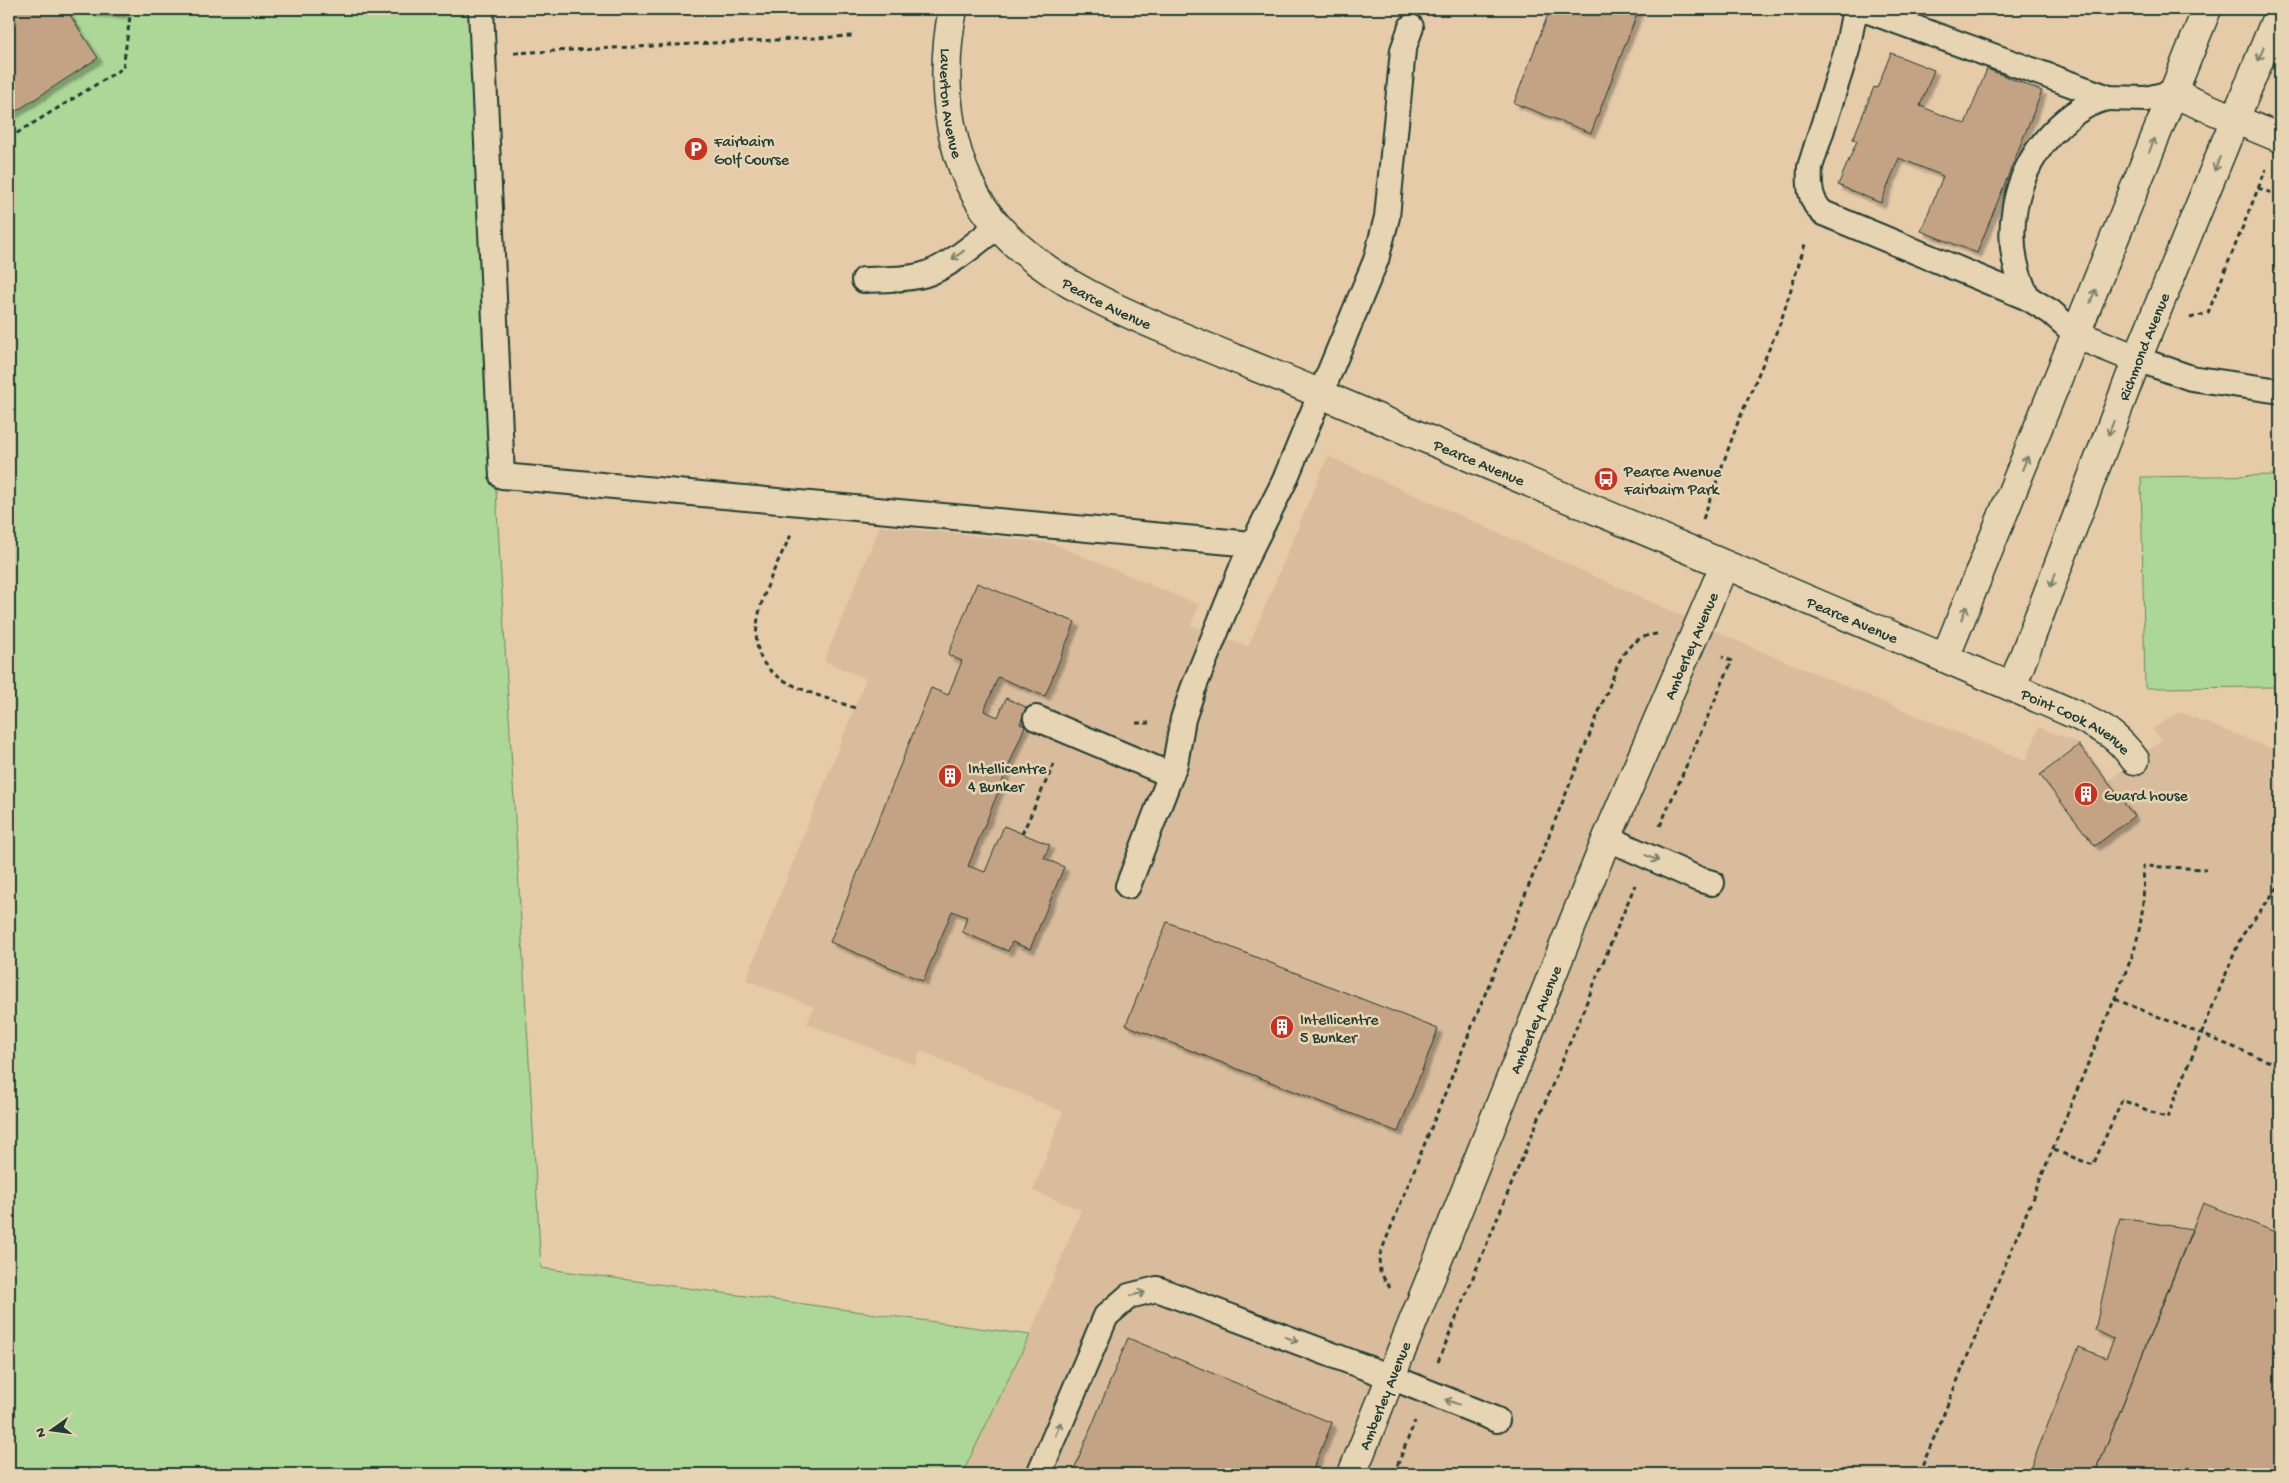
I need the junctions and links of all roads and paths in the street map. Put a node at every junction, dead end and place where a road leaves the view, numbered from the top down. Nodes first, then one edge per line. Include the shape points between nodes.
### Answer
1 (130, 9) edge
2 (481, 9) edge
3 (953, 9) edge
4 (1855, 9) edge
5 (1863, 9) edge
6 (2207, 9) edge
7 (2280, 9) edge
8 (1411, 27) dead end
9 (854, 36) dead end
10 (483, 54) junction
11 (2172, 93) junction
12 (2109, 98) junction
13 (2235, 119) junction
14 (9, 138) edge
15 (2280, 138) edge
16 (2258, 188) dead end
17 (975, 193) joint
18 (2280, 196) edge
19 (998, 226) junction
20 (1806, 238) dead end
21 (864, 280) dead end
22 (2028, 298) junction
23 (2077, 335) junction
24 (2137, 360) junction
25 (2280, 391) edge
26 (1320, 394) junction
27 (806, 505) junction
28 (1700, 528) dead end
29 (1252, 544) junction
30 (1724, 566) junction
31 (1945, 658) junction
32 (2012, 687) junction
33 (855, 708) dead end
34 (1036, 718) dead end
35 (1068, 733) junction
36 (2135, 760) dead end
37 (1171, 775) junction
38 (1022, 834) dead end
39 (1608, 838) junction
40 (2206, 868) dead end
41 (1712, 883) dead end
42 (1128, 886) dead end
43 (2280, 888) edge
44 (2114, 999) junction
45 (2203, 1035) junction
46 (2280, 1066) edge
47 (2054, 1150) junction
48 (1391, 1377) junction
49 (1497, 1420) dead end
50 (1039, 1474) edge
51 (1352, 1474) edge
52 (1919, 1474) edge

1 - 14 path via 123,68
2 - 10 lane
3 - 17 street, Laverton Avenue via 947,50 948,104 958,156
4 - 22 lane via 1847,50 1810,167 1810,184 1816,206 1823,213
5 - 12 lane
6 - 11 street
7 -> 13 street, Richmond Avenue
8 - 26 lane via 1403,50 1389,198 1381,244
9 - 10 path
10 - 27 lane via 502,476
11 - 12 lane via 2146,99
11 - 13 street
23 -> 11 street
12 - 22 lane via 2083,108 2055,130 2035,153 2020,185 2014,212 2014,240 2018,270
13 - 15 street
13 -> 24 street, Richmond Avenue
16 - 18 path
17 - 19 street, Pearce Avenue
19 -> 21 lane via 932,272 914,277
19 - 26 street, Pearce Avenue via 1044,266 1102,301
20 - 28 path via 1781,321 1738,422
22 - 23 lane via 2051,312
23 - 24 street
31 -> 23 street
24 - 25 lane via 2191,378
24 -> 32 street, Richmond Avenue
26 - 29 lane via 1284,482
26 - 30 street, Pearce Avenue
27 - 29 lane
27 - 33 path via 762,605 758,619 759,654 770,671 778,676
29 - 37 lane via 1185,711
30 - 31 street, Pearce Avenue
30 - 39 street, Amberley Avenue
31 - 32 street, Pearce Avenue
32 - 36 street, Point Cook Avenue via 2105,730 2119,739
34 - 35 lane
35 - 37 lane
35 - 38 path
37 - 42 lane
39 -> 41 lane
39 - 48 street, Amberley Avenue
40 - 44 path via 2143,866 2145,888 2140,930
43 - 45 path via 2241,937
44 - 45 path
44 - 47 path
45 - 46 path
45 - 47 path via 2167,1118 2122,1100 2093,1165
47 - 52 path
49 -> 48 lane
50 -> 48 lane via 1106,1316 1129,1296 1157,1289
48 - 51 street, Amberley Avenue

